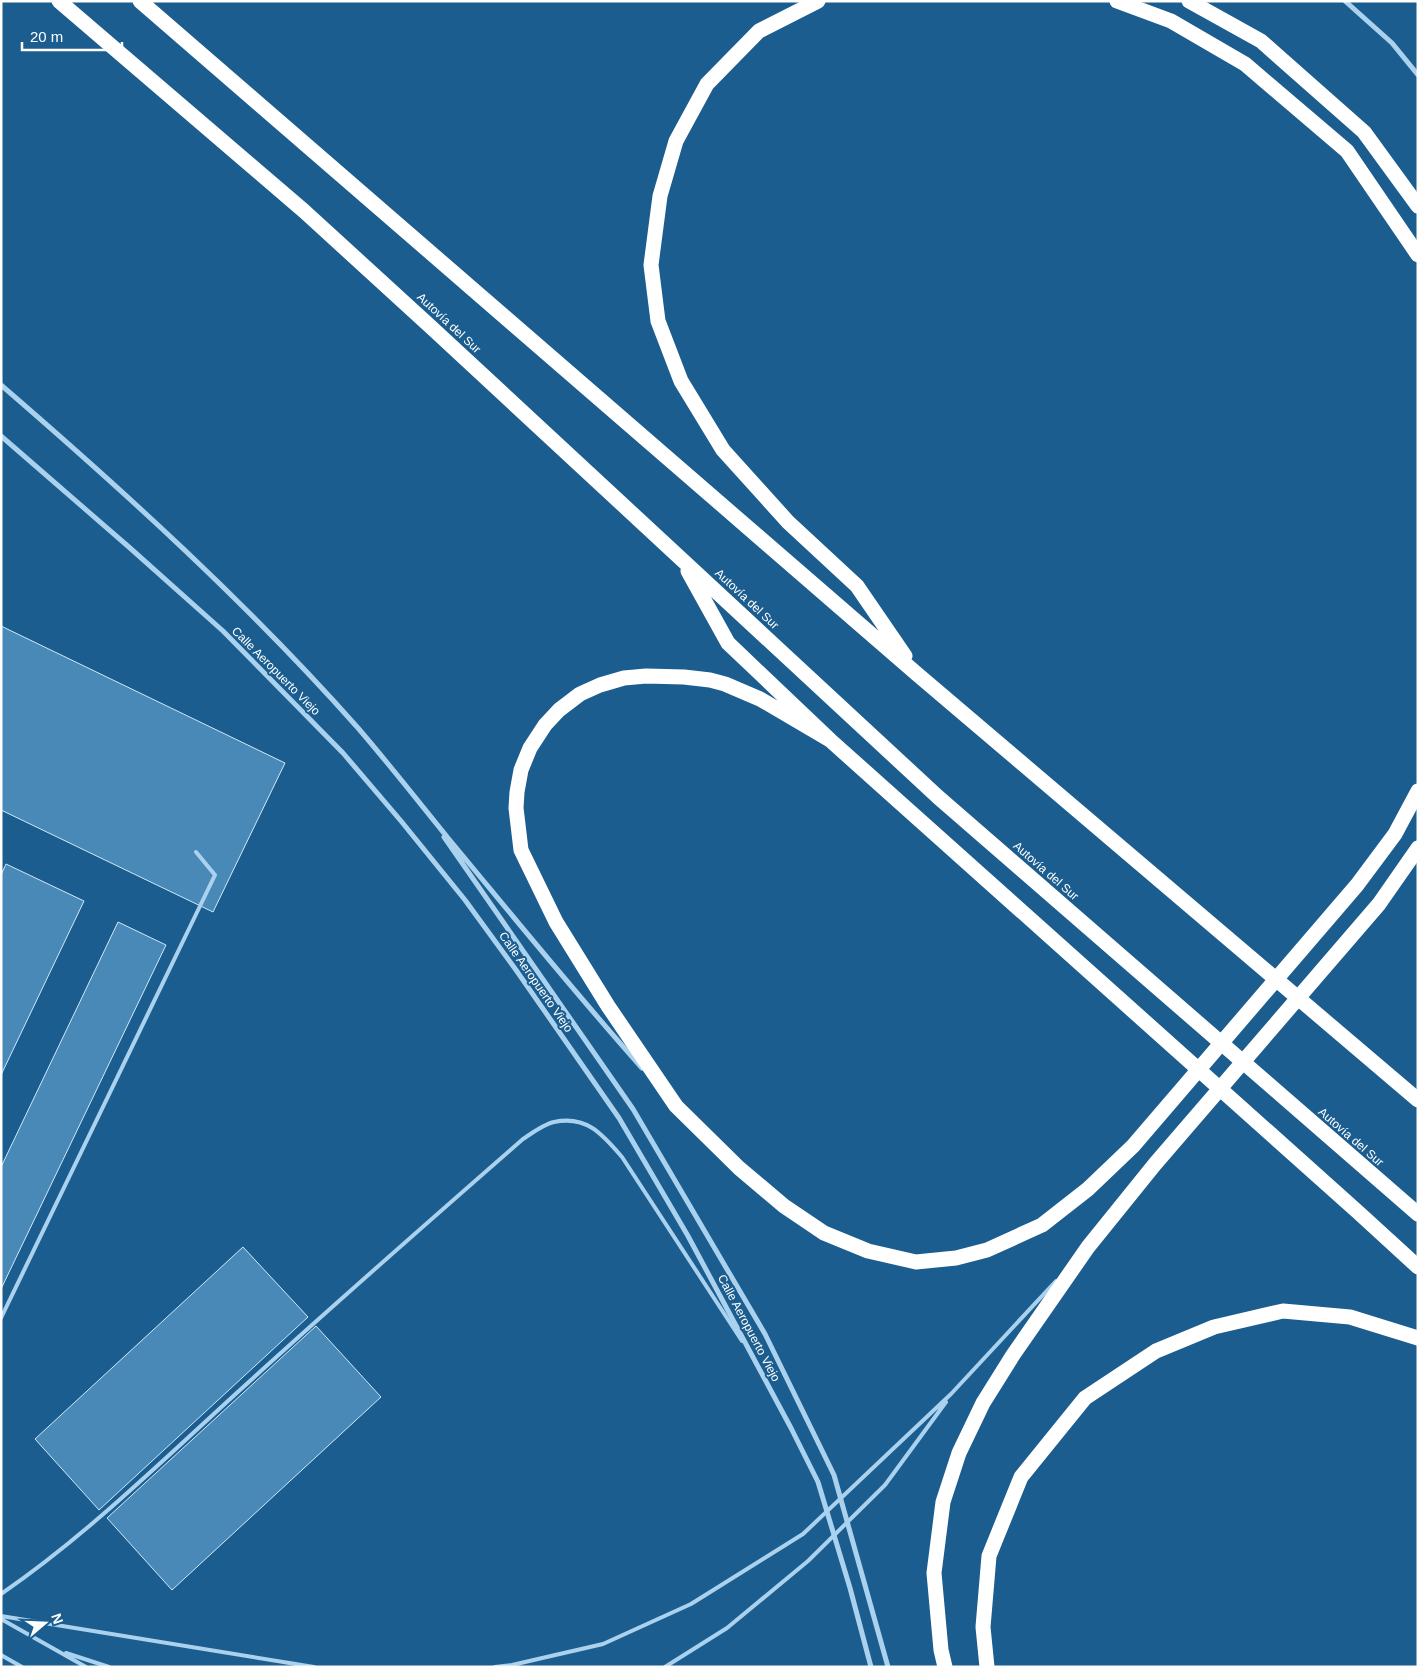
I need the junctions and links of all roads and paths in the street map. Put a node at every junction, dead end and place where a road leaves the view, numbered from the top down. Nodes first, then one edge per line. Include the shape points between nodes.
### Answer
1 (59, 1) edge
2 (140, 1) edge
3 (818, 1) edge
4 (1117, 1) edge
5 (1189, 1) edge
6 (1345, 1) edge
7 (1418, 75) edge
8 (1418, 206) edge
9 (1418, 255) edge
10 (1, 385) edge
11 (1, 436) edge
12 (682, 559) junction
13 (917, 674) junction
14 (830, 740) junction
15 (1418, 791) edge
16 (420, 804) junction
17 (1418, 848) edge
18 (196, 852) dead end
19 (1418, 1100) edge
20 (676, 1106) junction
21 (1418, 1214) edge
22 (1088, 1247) junction
23 (1418, 1267) edge
24 (1, 1318) edge
25 (1418, 1338) edge
26 (762, 1372) junction
27 (951, 1394) junction
28 (1, 1594) edge
29 (1, 1618) edge
30 (59, 1651) junction
31 (1, 1655) edge
32 (22, 1667) edge
33 (86, 1667) edge
34 (109, 1667) edge
35 (314, 1667) edge
36 (495, 1667) edge
37 (665, 1667) edge
38 (871, 1667) edge
39 (888, 1667) edge
40 (945, 1667) edge
41 (986, 1667) edge

1 - 12 highway, Autovía del Sur via 304,211
2 - 13 highway
3 - 13 highway via 758,31 707,84 676,141 660,196 651,265 658,321 681,381 723,450 788,522 856,586
4 - 9 highway via 1171,21 1245,64 1347,151
5 - 8 highway via 1261,41 1364,132
6 - 7 street via 1392,43
10 - 16 street, Calle Aeropuerto Viejo via 83,456 263,628 356,727
11 - 26 street, Calle Aeropuerto Viejo via 223,631 343,753 401,821 465,900 619,1118
12 - 14 highway via 728,643
12 - 21 highway, Autovía del Sur via 938,797
13 - 19 highway
14 - 20 highway via 760,699 725,684 684,676 646,676 612,681 590,689 559,710 537,737 521,770 516,808 521,850 532,875 556,922 608,1006
14 - 23 highway
15 - 20 highway via 1395,834 1357,885 1133,1146 1088,1189 1042,1225 987,1250 956,1258 916,1262 868,1251 824,1233 784,1206 739,1168
16 - 20 street, Calle Aeropuerto Viejo via 580,998
16 - 39 street via 634,1109 765,1334 834,1475
17 - 22 highway via 1379,904 1155,1164
18 - 24 lane via 215,875
22 - 27 lane
22 - 40 highway via 1008,1363 959,1453 943,1502 934,1573
25 - 41 highway via 1350,1317 1283,1312 1214,1327 1156,1351 1085,1398 1021,1477 989,1556 983,1626
26 - 28 lane via 622,1157 602,1134 578,1120 552,1122 523,1139 336,1302 101,1516
26 - 38 street, Calle Aeropuerto Viejo via 818,1482
27 - 36 lane via 803,1534 691,1604 603,1644
27 - 37 lane via 885,1485 808,1561 727,1628
29 - 30 lane
29 - 35 lane
30 - 33 lane
30 - 34 lane
31 - 32 lane

